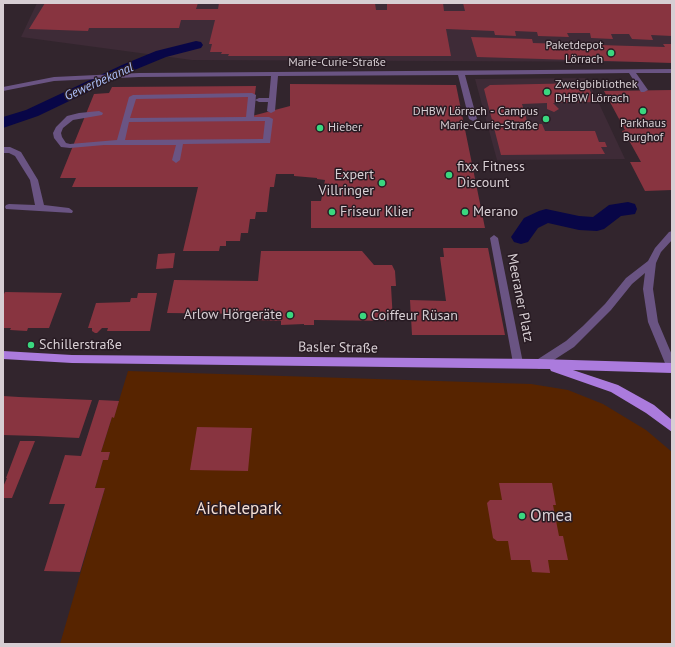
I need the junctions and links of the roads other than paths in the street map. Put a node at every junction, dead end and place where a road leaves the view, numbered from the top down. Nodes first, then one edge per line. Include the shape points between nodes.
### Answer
1 (672, 71) edge
2 (632, 72) junction
3 (275, 74) junction
4 (461, 74) junction
5 (3, 89) edge
6 (644, 90) dead end
7 (259, 100) dead end
8 (272, 100) junction
9 (271, 111) dead end
10 (99, 113) dead end
11 (250, 119) junction
12 (473, 119) dead end
13 (126, 120) junction
14 (180, 142) junction
15 (120, 143) junction
16 (3, 150) edge
17 (176, 160) dead end
18 (9, 206) dead end
19 (40, 208) junction
20 (69, 210) dead end
21 (672, 234) edge
22 (494, 238) dead end
23 (651, 263) junction
24 (3, 355) edge
25 (518, 363) junction
26 (539, 364) junction
27 (672, 368) edge
28 (672, 427) edge

1 - 2 street, Marie-Curie-Straße
2 - 4 street, Marie-Curie-Straße
2 - 6 street
3 - 4 street, Marie-Curie-Straße
3 - 5 street, Marie-Curie-Straße via 86,77 42,80
3 - 8 street
4 - 12 street
7 - 8 street
8 - 9 street
10 - 15 street via 70,118 60,127 58,138 64,145 70,146
11 - 13 street
11 - 13 street via 252,95 133,97
11 - 14 street via 269,119 267,141
13 - 15 street
14 - 15 street
14 - 17 street
16 - 19 street via 18,154 34,180
18 - 19 street
19 - 20 street
21 - 23 street
22 - 25 street, Meeraner Platz
23 - 26 street via 629,280 587,329 570,344
23 - 27 street via 648,289 653,322
24 - 25 main road, Basler Straße via 72,359
25 - 26 main road, Basler Straße
26 - 27 main road, Basler Straße
26 - 28 main road via 614,388 650,409

